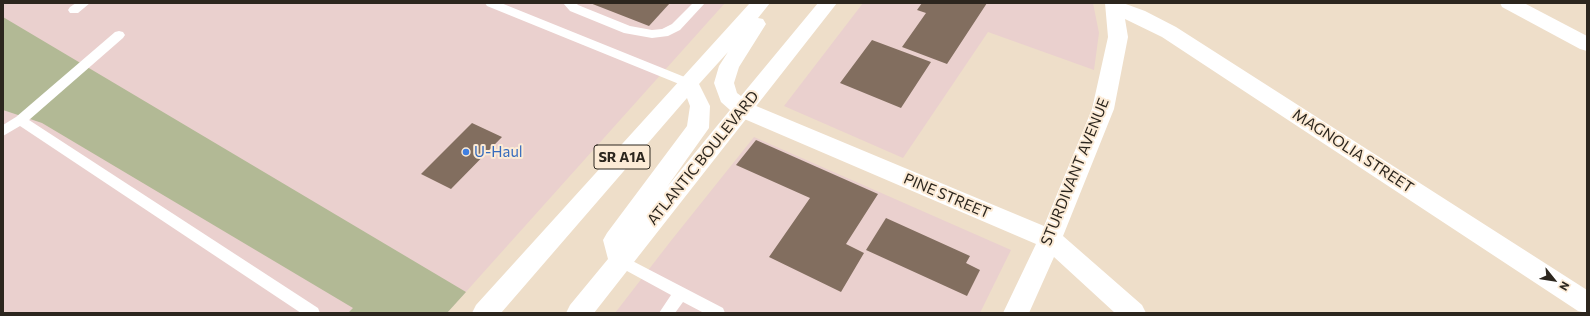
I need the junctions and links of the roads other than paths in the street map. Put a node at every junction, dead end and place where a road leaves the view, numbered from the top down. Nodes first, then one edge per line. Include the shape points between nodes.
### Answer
1 (84, 3) edge
2 (491, 3) edge
3 (569, 3) edge
4 (699, 3) edge
5 (761, 3) edge
6 (770, 3) edge
7 (828, 3) edge
8 (1509, 3) edge
9 (1114, 5) edge
10 (74, 10) dead end
11 (119, 35) dead end
12 (1587, 44) edge
13 (688, 83) junction
14 (742, 109) junction
15 (20, 120) junction
16 (3, 131) edge
17 (1050, 239) junction
18 (621, 261) junction
19 (681, 293) junction
20 (1587, 304) edge
21 (303, 311) edge
22 (485, 313) edge
23 (579, 313) edge
24 (666, 313) edge
25 (718, 313) edge
26 (1016, 313) edge
27 (1134, 313) edge

1 - 10 lane
2 - 13 lane
3 - 4 lane via 574,8 628,30 652,34 664,33 676,27
5 - 13 main road, SR A1A
6 - 14 main road via 729,66 724,83 728,97
7 - 14 main road, ATLANTIC BOULEVARD
8 - 12 main road
9 - 17 main road, STURDIVANT AVENUE via 1118,37 1103,109
9 - 20 main road, MAGNOLIA STREET via 1169,32
11 - 15 lane
13 - 18 main road via 700,106 698,128 615,240
13 - 22 main road, SR A1A
14 - 17 main road, PINE STREET
14 - 18 main road, ATLANTIC BOULEVARD
15 - 16 lane
15 - 21 lane
17 - 26 main road, STURDIVANT AVENUE
17 - 27 main road, PINE STREET
18 - 19 lane
18 - 23 main road, ATLANTIC BOULEVARD
19 - 24 lane
19 - 25 lane

